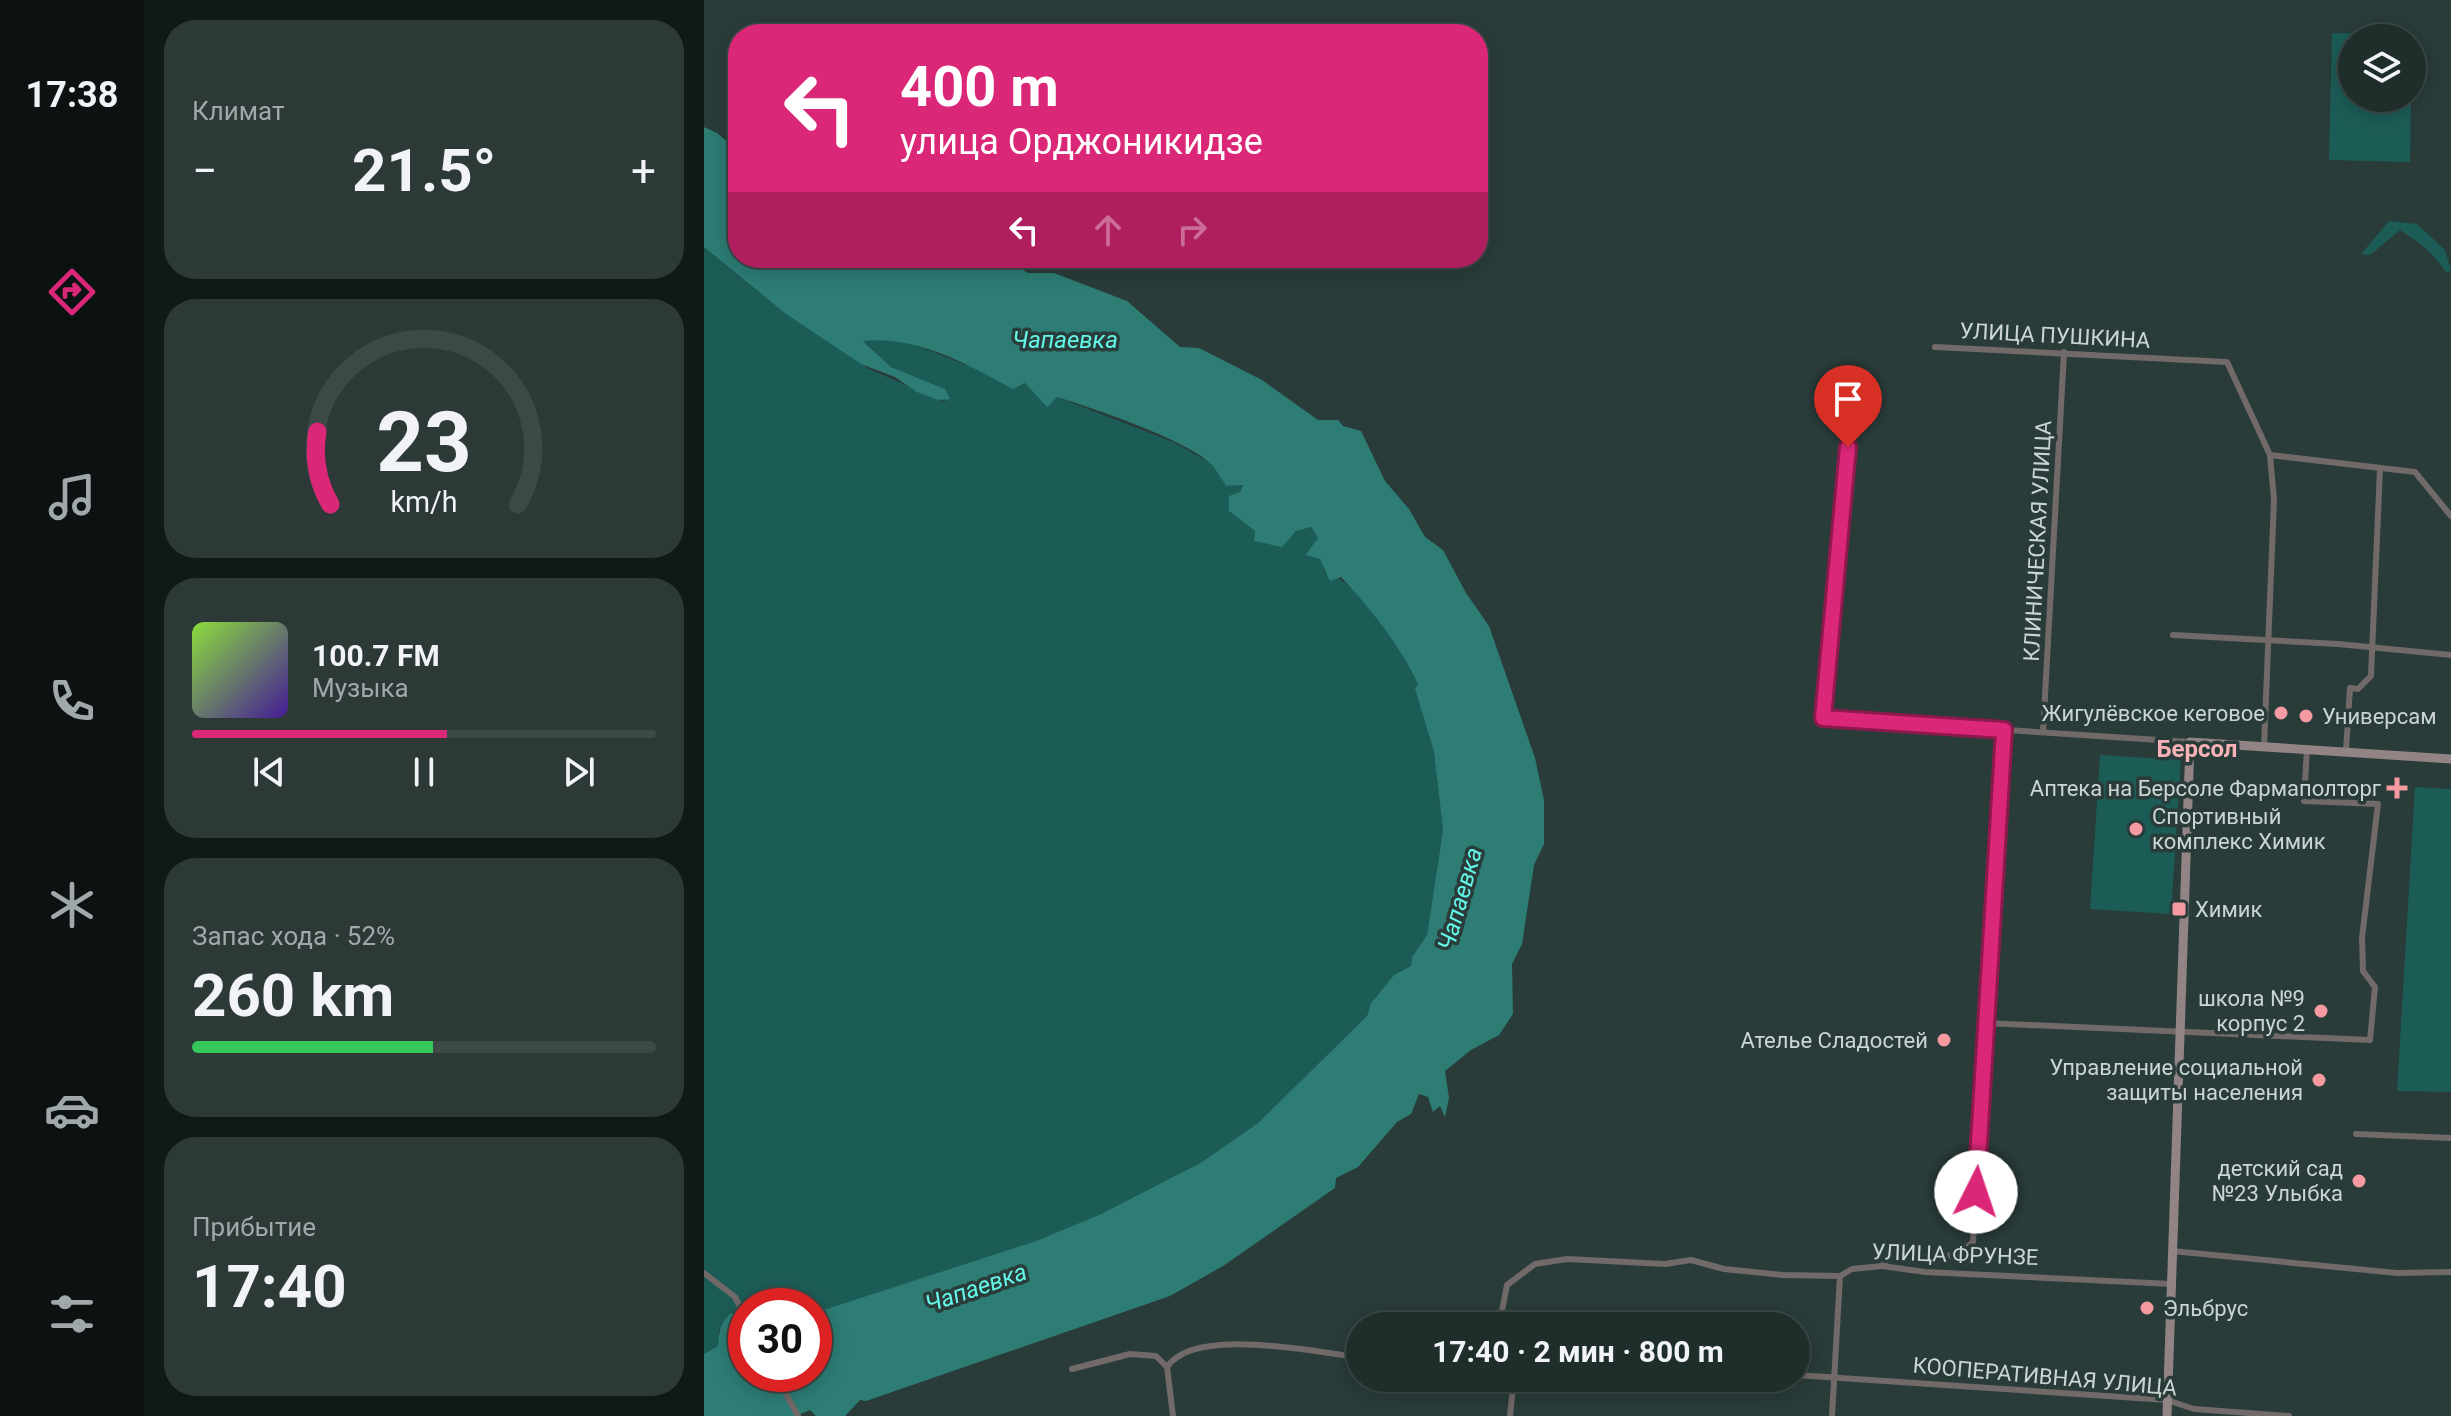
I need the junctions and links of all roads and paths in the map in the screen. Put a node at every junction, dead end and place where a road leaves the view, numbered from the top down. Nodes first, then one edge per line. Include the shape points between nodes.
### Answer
1 (1935, 347) dead end
2 (2064, 352) junction
3 (1848, 447) dead end
4 (2270, 455) junction
5 (2380, 468) junction
6 (2451, 516) edge
7 (2173, 635) dead end
8 (2270, 640) junction
9 (2372, 648) junction
10 (2451, 655) edge
11 (2004, 730) junction
12 (2043, 732) junction
13 (2190, 742) junction
14 (2264, 747) junction
15 (2307, 748) junction
16 (2346, 751) junction
17 (2451, 759) edge
18 (1985, 1023) junction
19 (2180, 1032) junction
20 (2356, 1134) dead end
21 (2451, 1138) edge
22 (2172, 1251) junction
23 (1882, 1266) junction
24 (2451, 1272) edge
25 (704, 1273) edge
26 (1840, 1276) junction
27 (2172, 1284) junction
28 (728, 1292) edge
29 (1502, 1312) edge
30 (1346, 1355) edge
31 (1167, 1367) junction
32 (1072, 1369) dead end
33 (1810, 1376) edge
34 (1834, 1377) junction
35 (785, 1392) edge
36 (1513, 1392) edge
37 (2167, 1400) junction
38 (798, 1416) edge
39 (1173, 1416) edge
40 (1510, 1416) edge
41 (1832, 1416) edge
42 (2167, 1416) edge
43 (2289, 1416) edge

1 - 2 street, УЛИЦА ПУШКИНА
2 - 4 street, УЛИЦА ПУШКИНА via 2227,362
2 - 12 street, КЛИНИЧЕСКАЯ УЛИЦА
3 - 11 street via 1823,718
4 - 5 street
4 - 8 street
5 - 6 street via 2415,472
5 - 9 street
7 - 8 street
8 - 9 street
8 - 14 street
9 - 10 street
9 - 16 street via 2371,676 2358,689 2350,688
11 - 12 street
11 - 18 street
12 - 13 street
13 - 14 street
13 - 19 street
14 - 15 street
15 - 16 street
15 - 19 street via 2304,801 2378,804 2362,938 2363,971 2375,987 2370,1040
16 - 17 street
18 - 19 street
18 - 23 street via 1973,1242 1948,1258 1890,1256
19 - 22 street
20 - 21 street
22 - 24 street via 2397,1273
22 - 27 street
23 - 26 street, УЛИЦА ФРУНЗЕ via 1852,1269
23 - 27 street, УЛИЦА ФРУНЗЕ
25 - 28 street
26 - 29 street, УЛИЦА ФРУНЗЕ via 1724,1269 1691,1260 1665,1264 1567,1259 1535,1264 1507,1285
26 - 34 street
27 - 37 street
30 - 31 street via 1266,1344 1206,1347 1182,1352
31 - 32 street via 1156,1356 1130,1354
31 - 39 street
33 - 34 street, КООПЕРАТИВНАЯ УЛИЦА
34 - 37 street, КООПЕРАТИВНАЯ УЛИЦА
34 - 41 street
35 - 38 street
36 - 40 street
37 - 42 street
37 - 43 street, КООПЕРАТИВНАЯ УЛИЦА via 2194,1409

